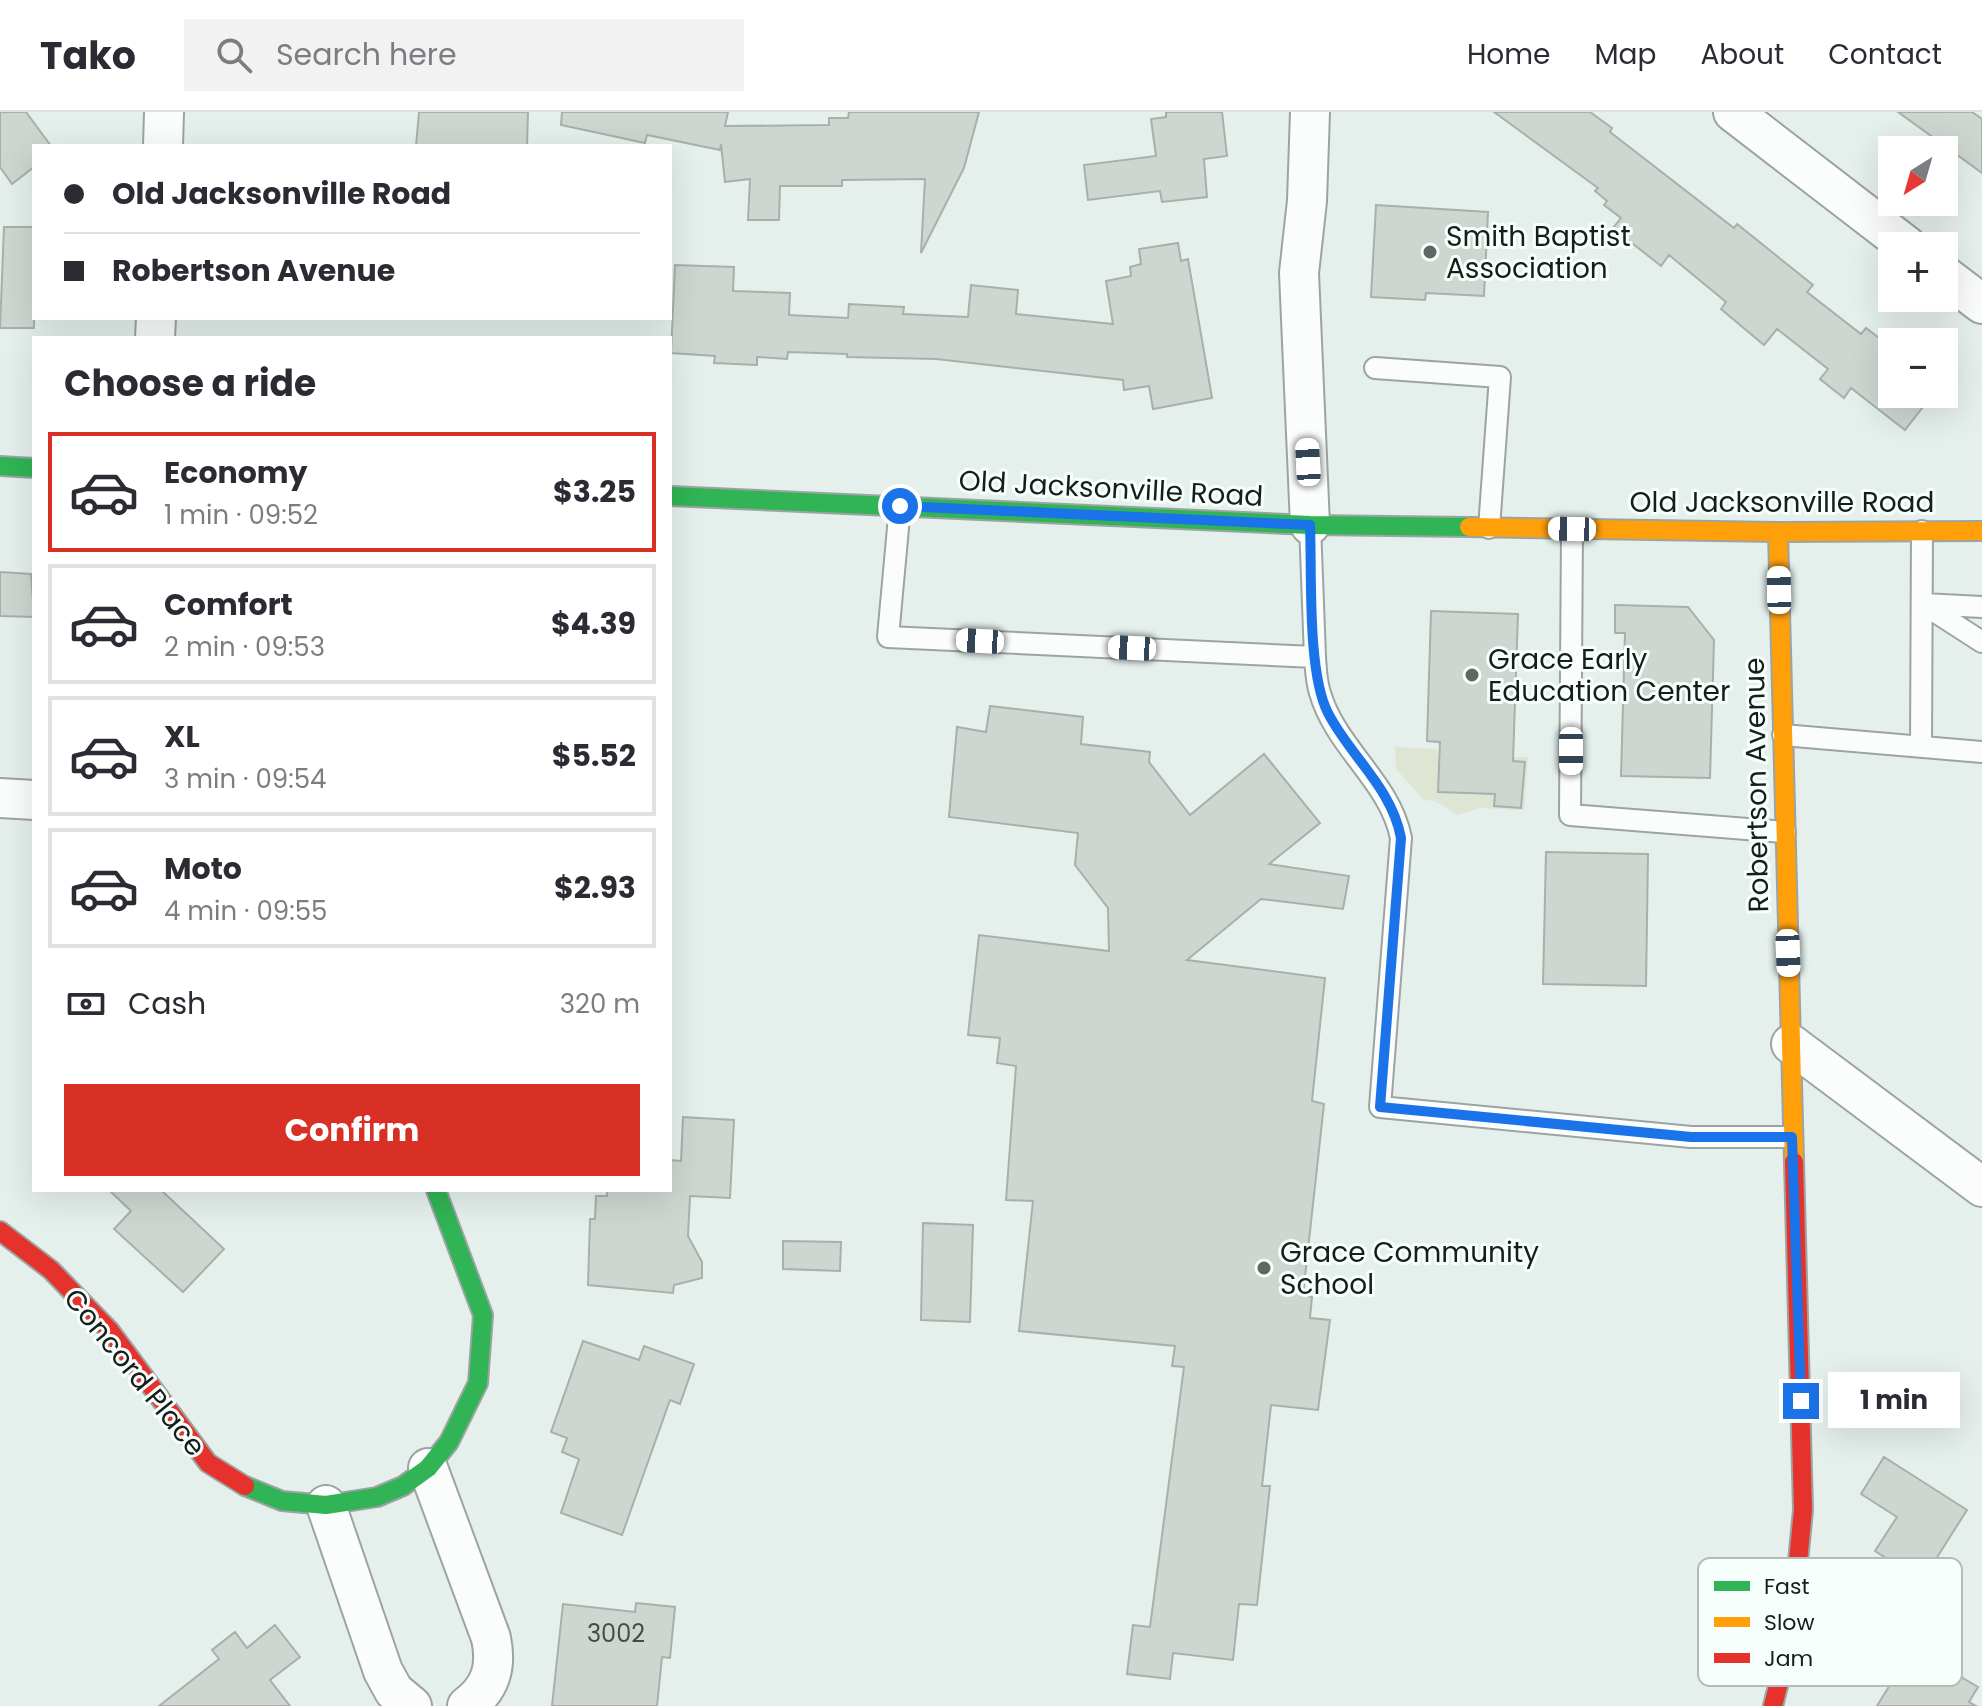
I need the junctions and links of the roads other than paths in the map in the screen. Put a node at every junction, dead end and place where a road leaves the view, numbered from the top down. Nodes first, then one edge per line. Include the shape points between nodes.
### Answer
1 (164, 112) edge
2 (1310, 112) edge
3 (1733, 112) edge
4 (163, 144) edge
5 (1889, 232) edge
6 (1958, 286) edge
7 (1982, 304) edge
8 (1375, 368) dead end
9 (0, 466) edge
10 (32, 468) edge
11 (672, 496) edge
12 (900, 506) junction
13 (1310, 525) junction
14 (1489, 528) junction
15 (1572, 529) junction
16 (1922, 531) junction
17 (1982, 531) edge
18 (1778, 532) junction
19 (1923, 604) junction
20 (1982, 607) edge
21 (1982, 642) edge
22 (1315, 657) junction
23 (1783, 735) junction
24 (1921, 747) junction
25 (1982, 752) edge
26 (0, 798) edge
27 (32, 800) edge
28 (1785, 832) junction
29 (1791, 1044) junction
30 (1792, 1137) junction
31 (1982, 1187) edge
32 (437, 1192) edge
33 (0, 1231) edge
34 (428, 1468) junction
35 (326, 1505) junction
36 (1799, 1558) edge
37 (1778, 1686) edge
38 (412, 1706) edge
39 (467, 1706) edge
40 (1773, 1706) edge

1 - 4 street
2 - 13 street via 1299,273
3 - 5 street
6 - 7 street
8 - 14 lane via 1500,377
9 - 10 street
11 - 12 street, Old Jacksonville Road
12 - 13 street, Old Jacksonville Road
12 - 22 lane via 888,637
13 - 14 street, Old Jacksonville Road
13 - 22 lane
14 - 15 street, Old Jacksonville Road
15 - 18 street, Old Jacksonville Road
15 - 28 lane via 1570,815
16 - 17 street, Old Jacksonville Road
16 - 18 street, Old Jacksonville Road
16 - 19 lane
18 - 23 street, Robertson Avenue
19 - 20 lane
19 - 21 lane
19 - 24 lane
22 - 30 lane via 1328,713 1393,807 1401,838 1380,1107 1691,1137
23 - 24 lane
23 - 28 street, Robertson Avenue
24 - 25 lane
26 - 27 street
28 - 29 street, Robertson Avenue
29 - 30 street, Robertson Avenue
29 - 31 street
30 - 36 street, Robertson Avenue via 1803,1510
32 - 34 street, Concord Place via 483,1315 478,1383 449,1442
33 - 35 street, Concord Place via 51,1270 110,1331 208,1463 256,1492 282,1501
34 - 35 street, Concord Place via 377,1497
34 - 39 street via 495,1660 490,1680
35 - 38 street via 383,1671 394,1691
37 - 40 street, Robertson Avenue

